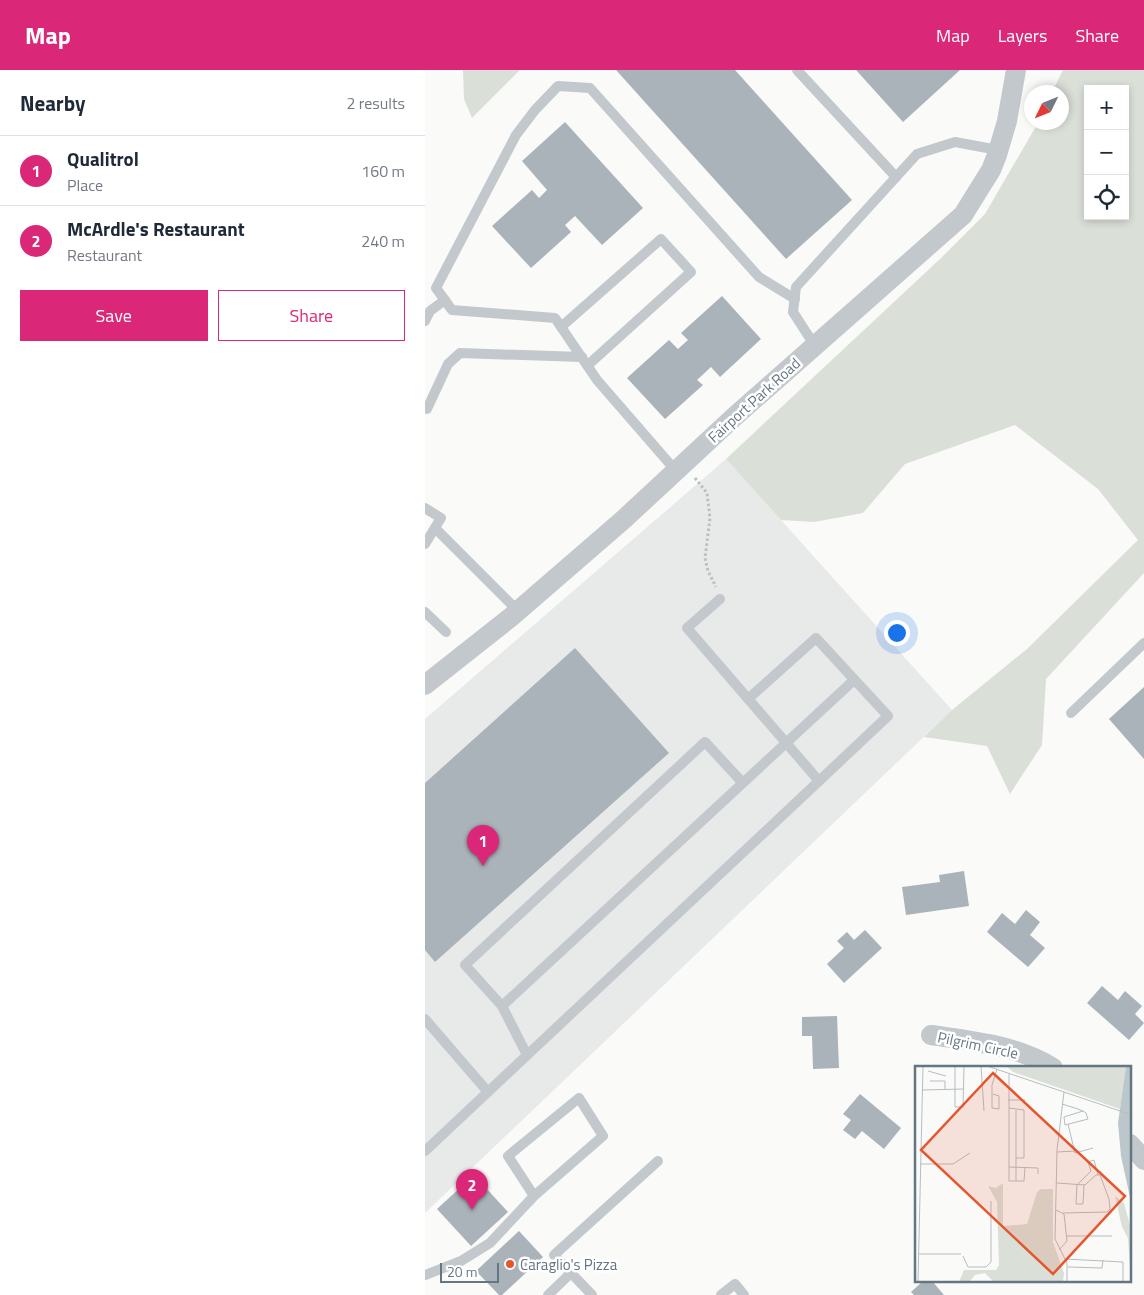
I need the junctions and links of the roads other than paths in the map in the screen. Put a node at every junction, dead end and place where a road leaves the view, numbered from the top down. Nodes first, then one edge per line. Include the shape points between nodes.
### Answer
1 (797, 70) edge
2 (1014, 72) edge
3 (998, 150) junction
4 (896, 177) junction
5 (795, 299) junction
6 (445, 300) junction
7 (425, 321) edge
8 (561, 327) junction
9 (815, 346) junction
10 (585, 361) junction
11 (425, 407) edge
12 (679, 468) junction
13 (425, 508) edge
14 (435, 528) junction
15 (425, 544) edge
16 (720, 599) road end
17 (518, 611) junction
18 (425, 612) edge
19 (446, 632) dead end
20 (1144, 643) edge
21 (854, 680) junction
22 (425, 685) edge
23 (748, 699) junction
24 (1071, 713) dead end
25 (785, 742) junction
26 (819, 781) junction
27 (742, 782) junction
28 (501, 1006) junction
29 (425, 1019) edge
30 (931, 1035) dead end
31 (527, 1055) junction
32 (1049, 1066) edge
33 (488, 1092) junction
34 (1131, 1145) edge
35 (425, 1151) edge
36 (1144, 1160) edge
37 (658, 1161) dead end
38 (535, 1196) junction
39 (571, 1273) junction
40 (425, 1275) edge
41 (547, 1295) edge
42 (591, 1295) edge
43 (721, 1295) edge
44 (744, 1295) edge

1 - 4 lane
2 - 3 street, Fairport Park Road via 1007,121
3 - 4 lane via 955,142 917,154
3 - 9 street, Fairport Park Road via 991,170 963,215
4 - 5 lane via 796,287
5 - 6 lane via 759,277 590,88 558,86 515,134 436,288
5 - 9 lane via 793,312
6 - 7 lane via 430,311
6 - 8 lane via 452,310 555,318
8 - 10 lane
8 - 10 lane via 661,239 691,272
9 - 12 street, Fairport Park Road
10 - 11 lane via 460,353 448,364
10 - 12 lane via 597,380
12 - 17 street, Fairport Park Road
13 - 14 lane via 441,518
14 - 15 lane
14 - 17 lane
16 - 23 lane via 687,628
17 - 22 street, Fairport Park Road
18 - 19 lane
20 - 24 lane
21 - 23 lane via 816,638
21 - 25 lane
21 - 26 lane via 888,716
23 - 25 lane
25 - 26 lane
25 - 27 lane
26 - 31 lane
27 - 28 lane
27 - 28 lane via 705,742 509,924 465,965
28 - 31 lane
29 - 33 lane
30 - 32 street, Pilgrim Circle via 981,1042 1023,1053
31 - 33 lane
33 - 35 lane
34 - 36 street
37 - 39 lane via 554,1255
38 - 38 lane via 603,1136 579,1098 508,1156
38 - 40 lane via 490,1243 461,1261
39 - 41 lane
39 - 42 lane
43 - 44 lane via 735,1284

